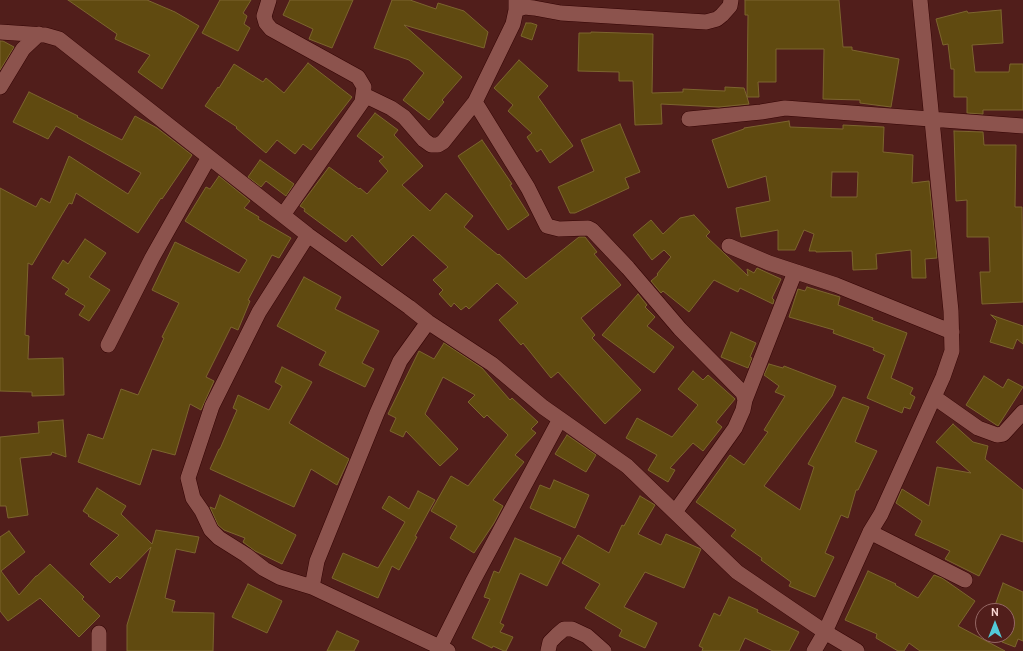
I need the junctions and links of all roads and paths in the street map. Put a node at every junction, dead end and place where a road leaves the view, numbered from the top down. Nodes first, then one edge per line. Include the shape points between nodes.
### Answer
1 (269, 0) edge
2 (731, 0) edge
3 (924, 1) edge
4 (516, 5) edge
5 (0, 32) edge
6 (39, 34) junction
7 (0, 87) edge
8 (363, 98) junction
9 (475, 102) junction
10 (933, 118) junction
11 (689, 119) dead end
12 (1023, 126) edge
13 (209, 157) junction
14 (284, 215) junction
15 (308, 235) junction
16 (729, 246) dead end
17 (795, 272) junction
18 (428, 322) junction
19 (952, 332) junction
20 (108, 344) dead end
21 (934, 397) junction
22 (745, 400) junction
23 (1023, 412) edge
24 (560, 420) junction
25 (676, 512) junction
26 (870, 532) junction
27 (965, 580) dead end
28 (312, 587) junction
29 (825, 632) junction
30 (99, 633) dead end
31 (444, 649) edge
32 (99, 651) edge
33 (548, 651) edge
34 (604, 651) edge
35 (814, 651) edge
36 (856, 651) edge

1 - 8 street via 264,16 271,29 358,77 364,86
2 - 4 street via 730,6 722,15 706,22 561,13
3 - 10 street
4 - 9 street via 513,24
5 - 6 street
6 - 7 street via 23,49
6 - 13 street via 59,39
8 - 9 street via 378,101 391,108 404,117 424,140 434,146 443,142
8 - 14 street
9 - 22 street via 528,188 547,226 592,230 680,329 743,393
10 - 11 street via 785,108
10 - 12 street
10 - 19 street
13 - 14 street
13 - 20 street via 152,258
14 - 15 street
15 - 18 street
15 - 28 street via 259,312 212,406 188,478 193,498 215,534 264,569
16 - 17 street
17 - 19 street
17 - 22 street
18 - 24 street via 492,364
18 - 28 street via 400,361 380,406 317,561
19 - 21 street via 952,351
21 - 23 street via 978,428 997,435 1003,434
21 - 26 street via 881,514
22 - 25 street via 735,428
24 - 25 street via 626,466
24 - 31 street via 473,581
25 - 29 street via 737,572
26 - 27 street
26 - 29 street
28 - 31 street
29 - 35 street
29 - 36 street
30 - 32 street
33 - 34 street via 550,642 564,629 572,629 587,636

